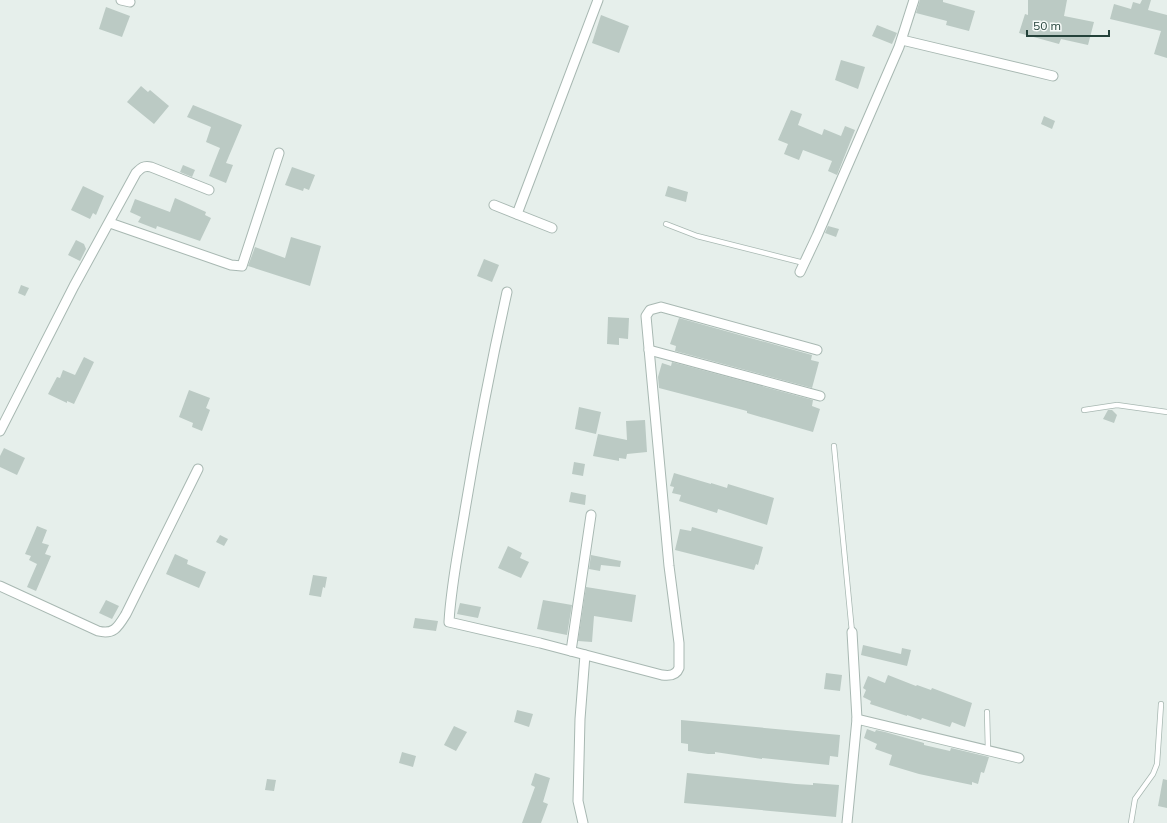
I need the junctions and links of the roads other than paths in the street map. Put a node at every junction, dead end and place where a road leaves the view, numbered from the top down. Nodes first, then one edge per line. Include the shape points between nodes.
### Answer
1 (598, 0) edge
2 (914, 0) edge
3 (902, 40) junction
4 (1053, 76) dead end
5 (278, 153) dead end
6 (209, 190) dead end
7 (494, 205) dead end
8 (517, 214) junction
9 (110, 223) junction
10 (666, 224) dead end
11 (552, 228) dead end
12 (804, 263) junction
13 (800, 272) dead end
14 (507, 292) dead end
15 (649, 350) junction
16 (817, 350) dead end
17 (820, 396) dead end
18 (1084, 410) dead end
19 (1167, 412) edge
20 (0, 431) edge
21 (834, 446) dead end
22 (198, 469) dead end
23 (591, 515) dead end
24 (0, 586) edge
25 (852, 632) joint
26 (571, 651) junction
27 (585, 654) junction
28 (1161, 704) dead end
29 (987, 712) dead end
30 (857, 719) junction
31 (988, 751) junction
32 (1019, 758) dead end
33 (584, 823) edge
34 (847, 823) edge
35 (1131, 823) edge

1 - 8 street
2 - 3 street
3 - 4 street
3 - 12 street
5 - 9 street via 242,266 231,265
6 - 9 street via 146,166 136,174
7 - 8 street
8 - 11 street
9 - 20 street via 74,286
10 - 12 lane via 697,236
12 - 13 street
14 - 26 street via 488,376 449,622
15 - 16 street via 646,316 650,310 661,307
15 - 17 street
15 - 27 street via 669,566 679,643 679,668 673,675 667,675
18 - 19 lane via 1128,406
21 - 25 lane
22 - 24 street via 126,614 115,631 98,631
23 - 26 street
25 - 30 street
26 - 27 street
27 - 33 street via 578,801
28 - 35 lane via 1157,764 1135,799
29 - 31 lane
30 - 31 street
30 - 34 street
31 - 32 street

